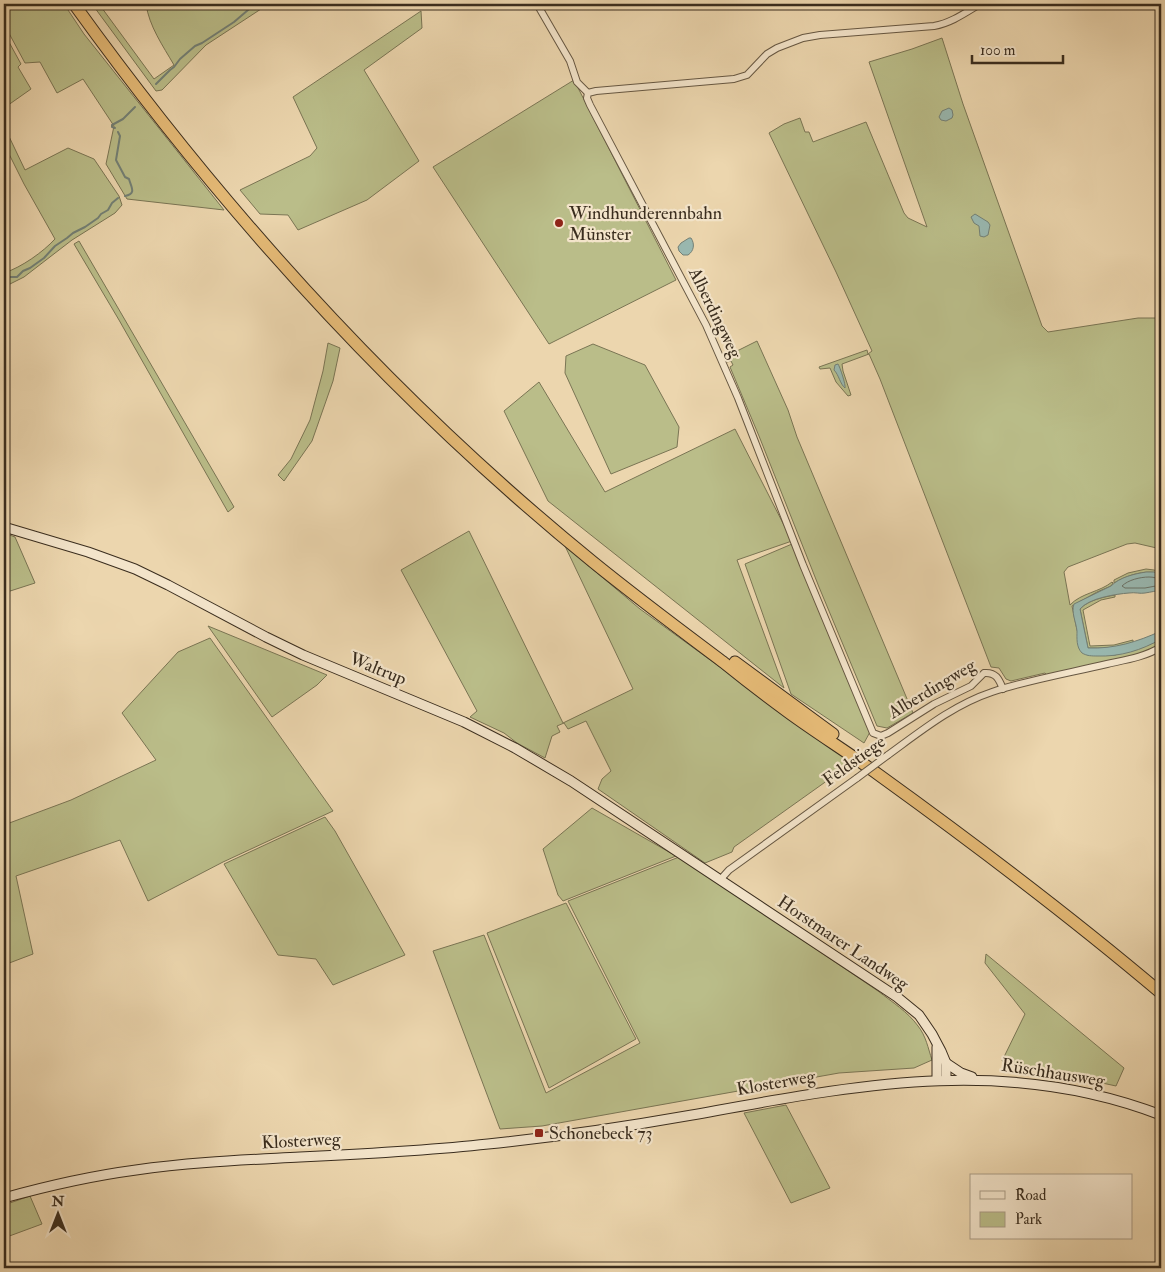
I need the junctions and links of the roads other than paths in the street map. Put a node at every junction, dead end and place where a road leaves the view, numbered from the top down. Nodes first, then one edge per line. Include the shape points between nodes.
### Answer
1 (74, 4) edge
2 (82, 4) edge
3 (537, 4) edge
4 (980, 4) edge
5 (588, 93) junction
6 (4, 527) edge
7 (1161, 647) edge
8 (1003, 689) junction
9 (720, 880) junction
10 (1161, 986) edge
11 (1161, 993) edge
12 (937, 1044) junction
13 (946, 1063) junction
14 (942, 1080) junction
15 (987, 1080) junction
16 (1161, 1115) edge
17 (4, 1198) edge

1 - 11 highway via 182,147 264,245 372,361 443,431 551,527 646,604 790,714 996,861
2 - 10 highway via 168,118 263,233 375,354 487,462 649,598 1021,873
3 - 5 street via 570,61 578,82
4 - 5 street via 941,25 803,38 771,51 747,75 734,79
5 - 8 street, Alberdingweg via 590,105 706,325 873,733 881,736 888,733 934,704 971,686 984,673 995,674
6 - 9 main road, Waltrup via 128,566 303,655 483,731 565,778
7 - 8 street, Feldstiege via 1131,658
8 - 9 street, Feldstiege, bridge via 949,712 729,870
9 - 12 main road, Horstmarer Landweg via 897,997 919,1015
12 - 13 main road, Horstmarer Landweg
12 - 14 main road, Horstmarer Landweg
13 - 14 main road, Horstmarer Landweg
13 - 15 main road via 961,1073
14 - 15 main road, Rüschhausweg
14 - 17 main road, Klosterweg via 836,1090 543,1138 441,1149 135,1170 83,1178
15 - 16 main road, Rüschhausweg via 1072,1090 1121,1101

